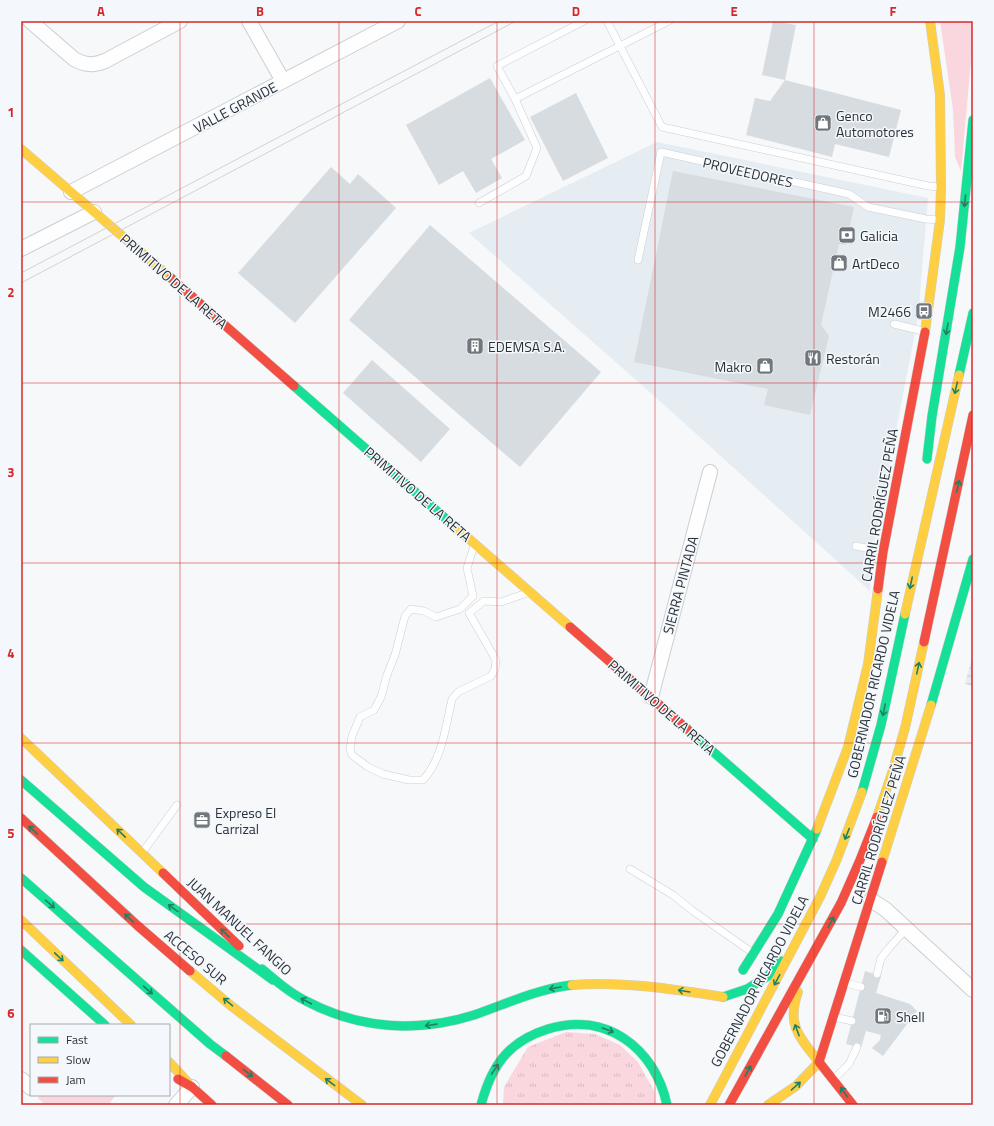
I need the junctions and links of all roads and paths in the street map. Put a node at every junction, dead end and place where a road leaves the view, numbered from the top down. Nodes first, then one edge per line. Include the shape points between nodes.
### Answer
1 (30, 21) edge
2 (180, 21) edge
3 (249, 21) edge
4 (398, 21) edge
5 (584, 21) edge
6 (607, 21) edge
7 (669, 21) edge
8 (930, 21) edge
9 (621, 45) junction
10 (283, 82) junction
11 (515, 99) junction
12 (973, 120) edge
13 (21, 149) edge
14 (941, 187) junction
15 (71, 192) junction
16 (479, 203) dead end
17 (94, 212) junction
18 (940, 220) junction
19 (21, 249) edge
20 (638, 260) dead end
21 (973, 313) edge
22 (894, 324) dead end
23 (925, 332) junction
24 (973, 415) edge
25 (926, 470) dead end
26 (710, 472) dead end
27 (966, 492) dead end
28 (923, 493) dead end
29 (475, 544) junction
30 (856, 546) dead end
31 (883, 552) junction
32 (973, 559) edge
33 (916, 562) junction
34 (940, 567) junction
35 (530, 592) junction
36 (651, 697) junction
37 (21, 738) edge
38 (21, 780) edge
39 (177, 805) dead end
40 (21, 818) edge
41 (814, 839) junction
42 (142, 853) junction
43 (630, 870) dead end
44 (21, 878) edge
45 (871, 900) junction
46 (21, 920) edge
47 (906, 929) junction
48 (795, 945) junction
49 (22, 952) edge
50 (754, 954) junction
51 (812, 957) junction
52 (743, 970) dead end
53 (877, 974) dead end
54 (273, 980) junction
55 (844, 983) junction
56 (861, 987) dead end
57 (973, 990) edge
58 (834, 1017) junction
59 (852, 1021) dead end
60 (97, 1022) edge
61 (130, 1024) edge
62 (857, 1047) dead end
63 (819, 1062) junction
64 (170, 1063) edge
65 (170, 1075) edge
66 (21, 1079) edge
67 (834, 1079) junction
68 (30, 1087) edge
69 (192, 1087) junction
70 (176, 1105) edge
71 (212, 1105) edge
72 (288, 1105) edge
73 (362, 1105) edge
74 (481, 1105) edge
75 (667, 1105) edge
76 (710, 1105) edge
77 (729, 1105) edge
78 (768, 1105) edge
79 (853, 1105) edge

1 - 2 street via 74,59 89,65 105,61
3 - 10 street
4 - 10 street, VALLE GRANDE
5 - 11 lane via 497,66
6 - 9 lane
7 - 9 lane
8 - 14 main road, CARRIL RODRÍGUEZ PEÑA via 940,95
9 - 11 lane
9 - 14 lane via 662,127
10 - 15 street, VALLE GRANDE
11 - 16 lane via 537,148 526,176
12 -> 25 main road via 956,273
13 - 15 main road, PRIMITIVO DE LA RETA
14 - 18 main road, CARRIL RODRÍGUEZ PEÑA
15 - 17 main road, PRIMITIVO DE LA RETA
17 - 19 street
17 - 29 main road, PRIMITIVO DE LA RETA
18 - 20 lane, PROVEEDORES via 868,207 849,194 660,152
18 - 23 main road, CARRIL RODRÍGUEZ PEÑA
21 -> 33 main road, GOBERNADOR RICARDO VIDELA
22 - 23 lane
23 - 31 main road, CARRIL RODRÍGUEZ PEÑA
34 -> 24 main road
26 - 36 street, SIERRA PINTADA
27 - 34 main road
28 - 33 main road
29 - 35 main road, PRIMITIVO DE LA RETA
29 - 35 lane via 467,568 473,596 460,610 436,617 424,611 411,609 405,616 381,697 374,710 360,718 352,736 352,755 383,774 409,780 423,780 430,773 438,757 452,699 458,692 491,676 495,668 496,660 469,613 484,601 501,602
30 - 31 lane
31 - 41 main road, CARRIL RODRÍGUEZ PEÑA via 868,664 848,748
32 - 45 main road, CARRIL RODRÍGUEZ PEÑA
33 -> 48 main road, GOBERNADOR RICARDO VIDELA via 881,725 862,791 837,859
51 -> 34 main road via 857,871 886,791 905,728
35 - 36 main road, PRIMITIVO DE LA RETA
36 - 41 main road, PRIMITIVO DE LA RETA
42 -> 37 main road, JUAN MANUEL FANGIO
54 -> 38 main road via 144,887
39 - 42 lane
73 -> 40 main road, ACCESO SUR via 230,1005 138,926
41 - 50 main road, CARRIL RODRÍGUEZ PEÑA via 778,914
54 -> 42 main road, JUAN MANUEL FANGIO
43 - 50 lane via 673,895
44 -> 72 main road via 210,1044
45 - 47 street via 885,909
45 - 55 main road, CARRIL RODRÍGUEZ PEÑA
46 -> 61 main road
47 - 53 lane via 882,958
47 - 57 street
48 -> 54 main road, JUAN MANUEL FANGIO via 768,976 747,989 723,997 624,984 567,986 534,993 459,1020 409,1028 370,1025 337,1016 296,996
48 -> 76 main road, GOBERNADOR RICARDO VIDELA
49 - 60 main road
50 - 52 main road, CARRIL RODRÍGUEZ PEÑA
63 -> 51 main road via 800,1038 793,1022 795,999
77 -> 51 main road
55 - 56 lane
55 - 58 main road, CARRIL RODRÍGUEZ PEÑA
58 - 59 lane
58 - 63 main road, CARRIL RODRÍGUEZ PEÑA
62 - 67 lane via 849,1064
63 - 67 main road
78 -> 63 main road via 789,1092
64 - 69 main road
65 - 69 main road
66 - 68 street
79 -> 67 main road
69 - 70 street
69 - 71 main road
74 -> 75 main road via 484,1090 492,1073 506,1053 532,1034 568,1024 596,1026 627,1039 645,1055 658,1076

